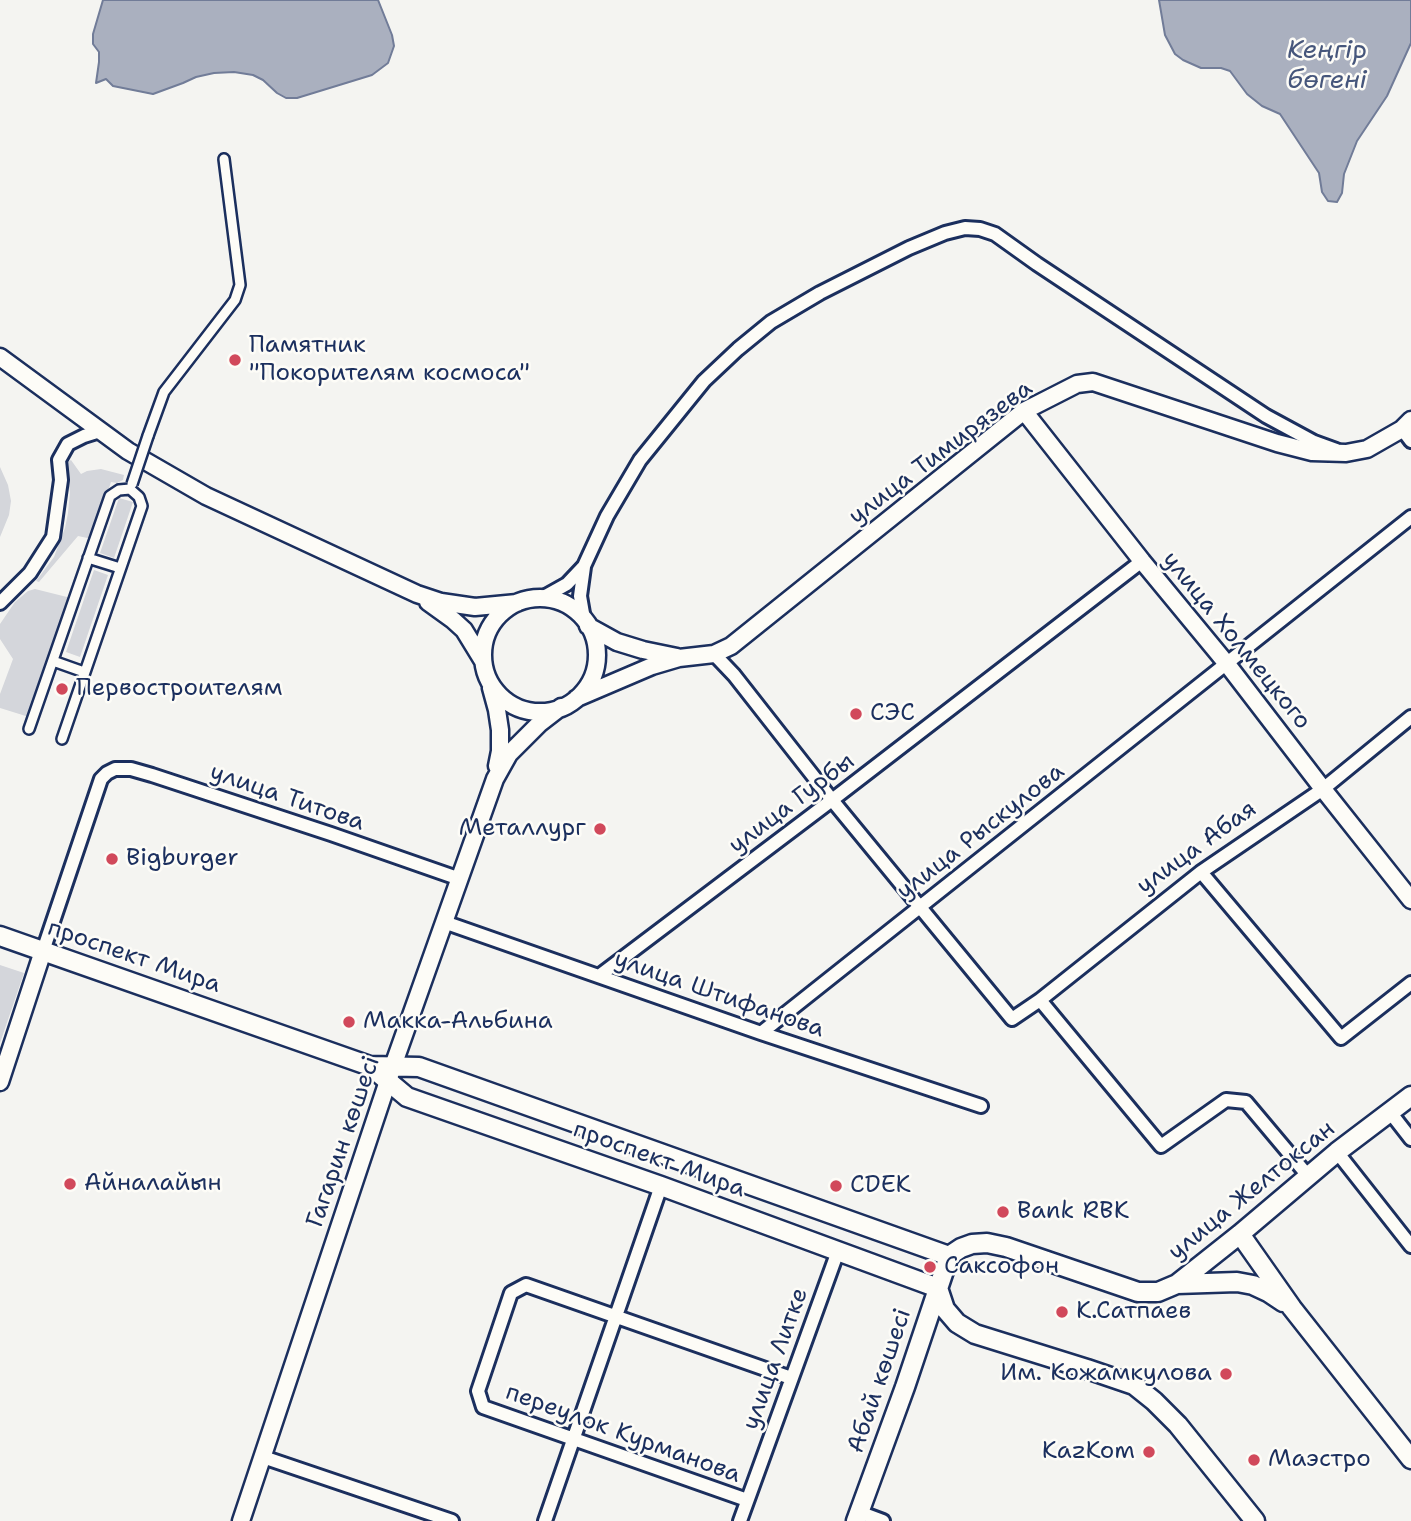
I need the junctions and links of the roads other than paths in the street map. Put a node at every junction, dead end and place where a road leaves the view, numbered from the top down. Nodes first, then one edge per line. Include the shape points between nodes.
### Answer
1 (224, 159) dead end
2 (0, 356) edge
3 (1024, 411) junction
4 (1408, 430) edge
5 (100, 431) junction
6 (1346, 453) junction
7 (131, 487) junction
8 (1411, 517) edge
9 (88, 558) junction
10 (1142, 561) junction
11 (584, 566) junction
12 (120, 568) junction
13 (417, 594) junction
14 (542, 598) junction
15 (0, 603) edge
16 (517, 603) junction
17 (586, 623) junction
18 (715, 654) junction
19 (679, 658) junction
20 (53, 661) junction
21 (483, 662) junction
22 (1227, 664) junction
23 (84, 672) junction
24 (490, 682) junction
25 (577, 698) junction
26 (561, 708) junction
27 (1411, 717) edge
28 (30, 729) dead end
29 (62, 739) dead end
30 (495, 779) junction
31 (1323, 789) junction
32 (832, 800) junction
33 (1201, 872) junction
34 (460, 879) junction
35 (1411, 900) edge
36 (919, 908) junction
37 (444, 922) junction
38 (0, 936) edge
39 (43, 951) junction
40 (599, 976) junction
41 (1411, 983) edge
42 (1040, 1000) junction
43 (761, 1033) junction
44 (391, 1074) junction
45 (0, 1083) edge
46 (1411, 1096) edge
47 (981, 1106) dead end
48 (1390, 1112) junction
49 (1411, 1139) edge
50 (1337, 1153) junction
51 (1309, 1177) junction
52 (661, 1186) junction
53 (1240, 1234) junction
54 (1411, 1246) edge
55 (838, 1251) junction
56 (949, 1256) junction
57 (1177, 1284) junction
58 (938, 1289) junction
59 (1292, 1308) junction
60 (615, 1317) junction
61 (791, 1378) junction
62 (573, 1438) junction
63 (263, 1457) junction
64 (1411, 1459) edge
65 (747, 1500) junction
66 (858, 1517) edge
67 (241, 1521) edge
68 (452, 1521) edge
69 (545, 1521) edge
70 (740, 1521) edge
71 (883, 1521) edge
72 (1255, 1521) edge

1 - 7 street, bridge via 240,285 235,300 164,391
2 - 5 street
3 - 6 street, улица Тимирязева via 1077,384 1093,382 1277,443 1312,452
3 - 10 street, улица Холмецкого
3 - 18 street, улица Тимирязева via 731,646
4 - 6 street, улица Тимирязева via 1367,449
5 - 13 street via 205,496
5 - 15 street via 68,444 59,460 54,537 30,573
6 - 11 street via 1266,416 995,234 965,228 909,248 820,293 771,322 738,349 704,381 640,460
7 - 9 street via 110,496
7 - 12 street via 142,506
8 - 22 street, улица Рыскулова
9 - 12 street
9 - 20 street
10 - 22 street, улица Холмецкого
10 - 32 street, улица Гурбы
11 - 14 street via 567,584
11 - 17 street via 580,596
12 - 23 street
13 - 16 street via 475,607
13 - 21 street via 464,630
14 - 16 street
14 - 17 street via 568,606
16 - 21 street via 491,627
17 - 19 street via 617,642
17 - 25 street via 595,642 596,663 590,682
18 - 19 street, улица Тимирязева
18 - 32 street
19 - 25 street
20 - 23 street
20 - 28 street
21 - 24 street
22 - 31 street, улица Холмецкого
22 - 36 street, улица Рыскулова
23 - 29 street
24 - 26 street via 514,706
24 - 30 street via 500,730
25 - 26 street
26 - 30 street via 509,754
27 - 31 street, улица Абая
30 - 34 street, Гагарин көшесі
31 - 33 street, улица Абая
31 - 35 street, улица Холмецкого
32 - 36 street
32 - 40 street, улица Гурбы
33 - 41 street via 1341,1038
33 - 42 street, улица Абая
34 - 37 street, Гагарин көшесі
34 - 39 street, улица Титова via 152,775 115,769 101,779
36 - 42 street, улица Абая via 1012,1019
36 - 43 street, улица Рыскулова
37 - 40 street, улица Штифанова
37 - 44 street, Гагарин көшесі
38 - 39 main road, проспект Мира
39 - 44 main road, проспект Мира
39 - 45 street
40 - 43 street, улица Штифанова
42 - 51 street via 1161,1146 1226,1100 1246,1102
43 - 47 street, улица Штифанова
44 - 52 main road, проспект Мира via 407,1097
44 - 56 main road, проспект Мира via 419,1067
44 - 63 street, Гагарин көшесі
46 - 48 main road, улица Желтоксан
48 - 49 street
48 - 50 main road, улица Желтоксан
50 - 51 main road, улица Желтоксан
50 - 54 street
51 - 53 main road, улица Желтоксан
52 - 55 main road, проспект Мира
52 - 60 street
53 - 57 main road, улица Желтоксан
53 - 59 main road
55 - 58 main road, проспект Мира
55 - 61 street, улица Литке
56 - 57 main road, улица Желтоксан via 972,1244 987,1243 1138,1292 1158,1292
56 - 58 main road, Абай көшесі
57 - 59 main road via 1253,1285
58 - 66 main road, Абай көшесі
58 - 72 main road via 945,1309 975,1334 1134,1385 1178,1425
59 - 64 main road
60 - 61 street, переулок Курманова
60 - 62 street
60 - 62 street, переулок Курманова via 526,1285 511,1293 478,1391 483,1407
61 - 65 street, улица Литке
62 - 65 street, переулок Курманова
62 - 69 street
63 - 67 street, Гагарин көшесі
63 - 68 street
65 - 70 street, улица Литке
66 - 71 street

